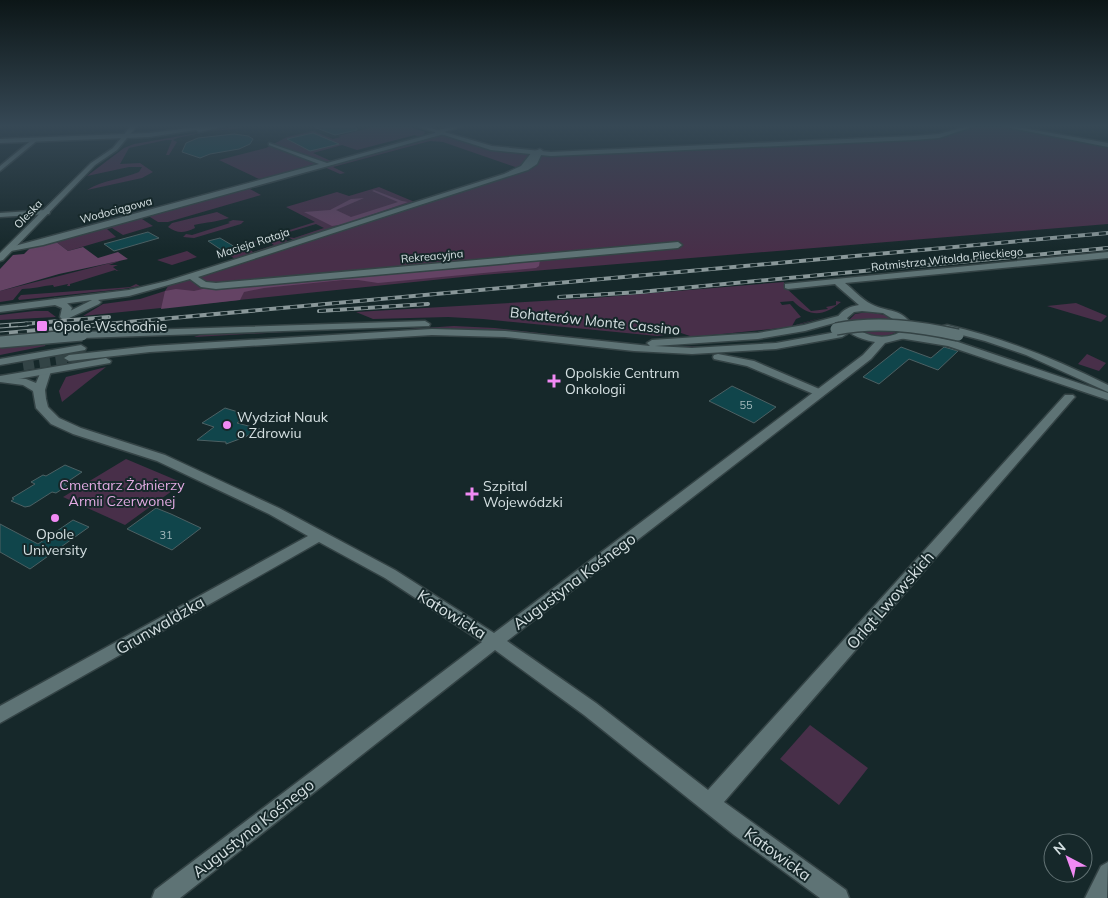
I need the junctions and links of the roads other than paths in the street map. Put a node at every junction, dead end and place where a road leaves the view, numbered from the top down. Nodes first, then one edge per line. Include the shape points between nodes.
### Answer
1 (88, 169) edge
2 (313, 169) edge
3 (522, 169) edge
4 (46, 212) junction
5 (0, 214) edge
6 (678, 245) dead end
7 (11, 248) junction
8 (1108, 255) edge
9 (0, 258) edge
10 (192, 276) junction
11 (836, 281) junction
12 (788, 286) dead end
13 (122, 294) junction
14 (55, 302) junction
15 (870, 308) junction
16 (0, 309) edge
17 (854, 309) junction
18 (842, 318) junction
19 (905, 321) junction
20 (398, 325) junction
21 (448, 332) junction
22 (839, 332) junction
23 (866, 336) junction
24 (903, 336) junction
25 (957, 338) junction
26 (882, 339) junction
27 (0, 342) edge
28 (648, 343) junction
29 (93, 346) junction
30 (670, 350) junction
31 (52, 353) junction
32 (867, 357) junction
33 (69, 358) tunnel mouth
34 (0, 362) edge
35 (23, 365) tunnel mouth
36 (0, 370) edge
37 (46, 371) junction
38 (0, 379) edge
39 (39, 390) junction
40 (1108, 390) edge
41 (820, 393) junction
42 (1069, 397) dead end
43 (1108, 397) edge
44 (320, 535) junction
45 (495, 641) junction
46 (0, 715) edge
47 (710, 803) junction
48 (1108, 873) edge
49 (163, 898) edge
50 (838, 898) edge
51 (1096, 898) edge

1 - 4 street, Oleska
2 - 7 street, Wodociągowa via 40,243
3 - 10 street, Macieja Rataja
4 - 5 street
4 - 7 street, Oleska
6 - 10 street, Rekreacyjna via 216,286 204,285
7 - 9 street, Oleska
8 - 11 street, Rotmistrza Witolda Pileckiego
10 - 13 street, Macieja Rataja
11 - 12 street, Rotmistrza Witolda Pileckiego
11 - 15 street
11 - 17 street via 835,287
13 - 14 street, Macieja Rataja
13 - 14 street via 85,306 65,317 66,307
14 - 16 street, Macieja Rataja
15 - 17 street
15 - 19 street via 894,314
17 - 18 street
18 - 23 street via 848,328
18 - 28 street via 777,333
19 - 24 street via 908,331
19 - 40 street via 959,330 1001,343
20 - 27 street, bridge via 82,335
20 - 28 street, Bohaterów Monte Cassino via 485,325
20 - 29 street
21 - 30 street, Bohaterów Monte Cassino via 505,334
21 - 33 street via 178,347
21 - 37 street via 364,341 157,354
22 - 25 street, Bohaterów Monte Cassino via 890,331
22 - 28 street, Bohaterów Monte Cassino via 740,344
22 - 30 street, Bohaterów Monte Cassino via 789,344 749,349
23 - 26 street
23 - 32 street
24 - 26 street
24 - 43 street via 951,343
25 - 40 street, Bohaterów Monte Cassino via 997,347
25 - 43 street, Bohaterów Monte Cassino
26 - 32 street, Augustyna Kośnego
29 - 31 street
29 - 31 street via 72,342 60,335
30 - 41 street via 745,361
31 - 34 street
31 - 37 street
32 - 41 street, Augustyna Kośnego
35 - 36 street
37 - 38 street
37 - 39 street
38 - 39 street via 26,382
39 - 44 street, Katowicka via 42,408 55,421 161,458
41 - 45 street, Augustyna Kośnego
42 - 47 street, Orląt Lwowskich
44 - 45 street, Katowicka via 390,574
44 - 46 street, Grunwaldzka
45 - 47 street, Katowicka via 590,709
45 - 49 street, Augustyna Kośnego
47 - 50 street, Katowicka
48 - 51 street

